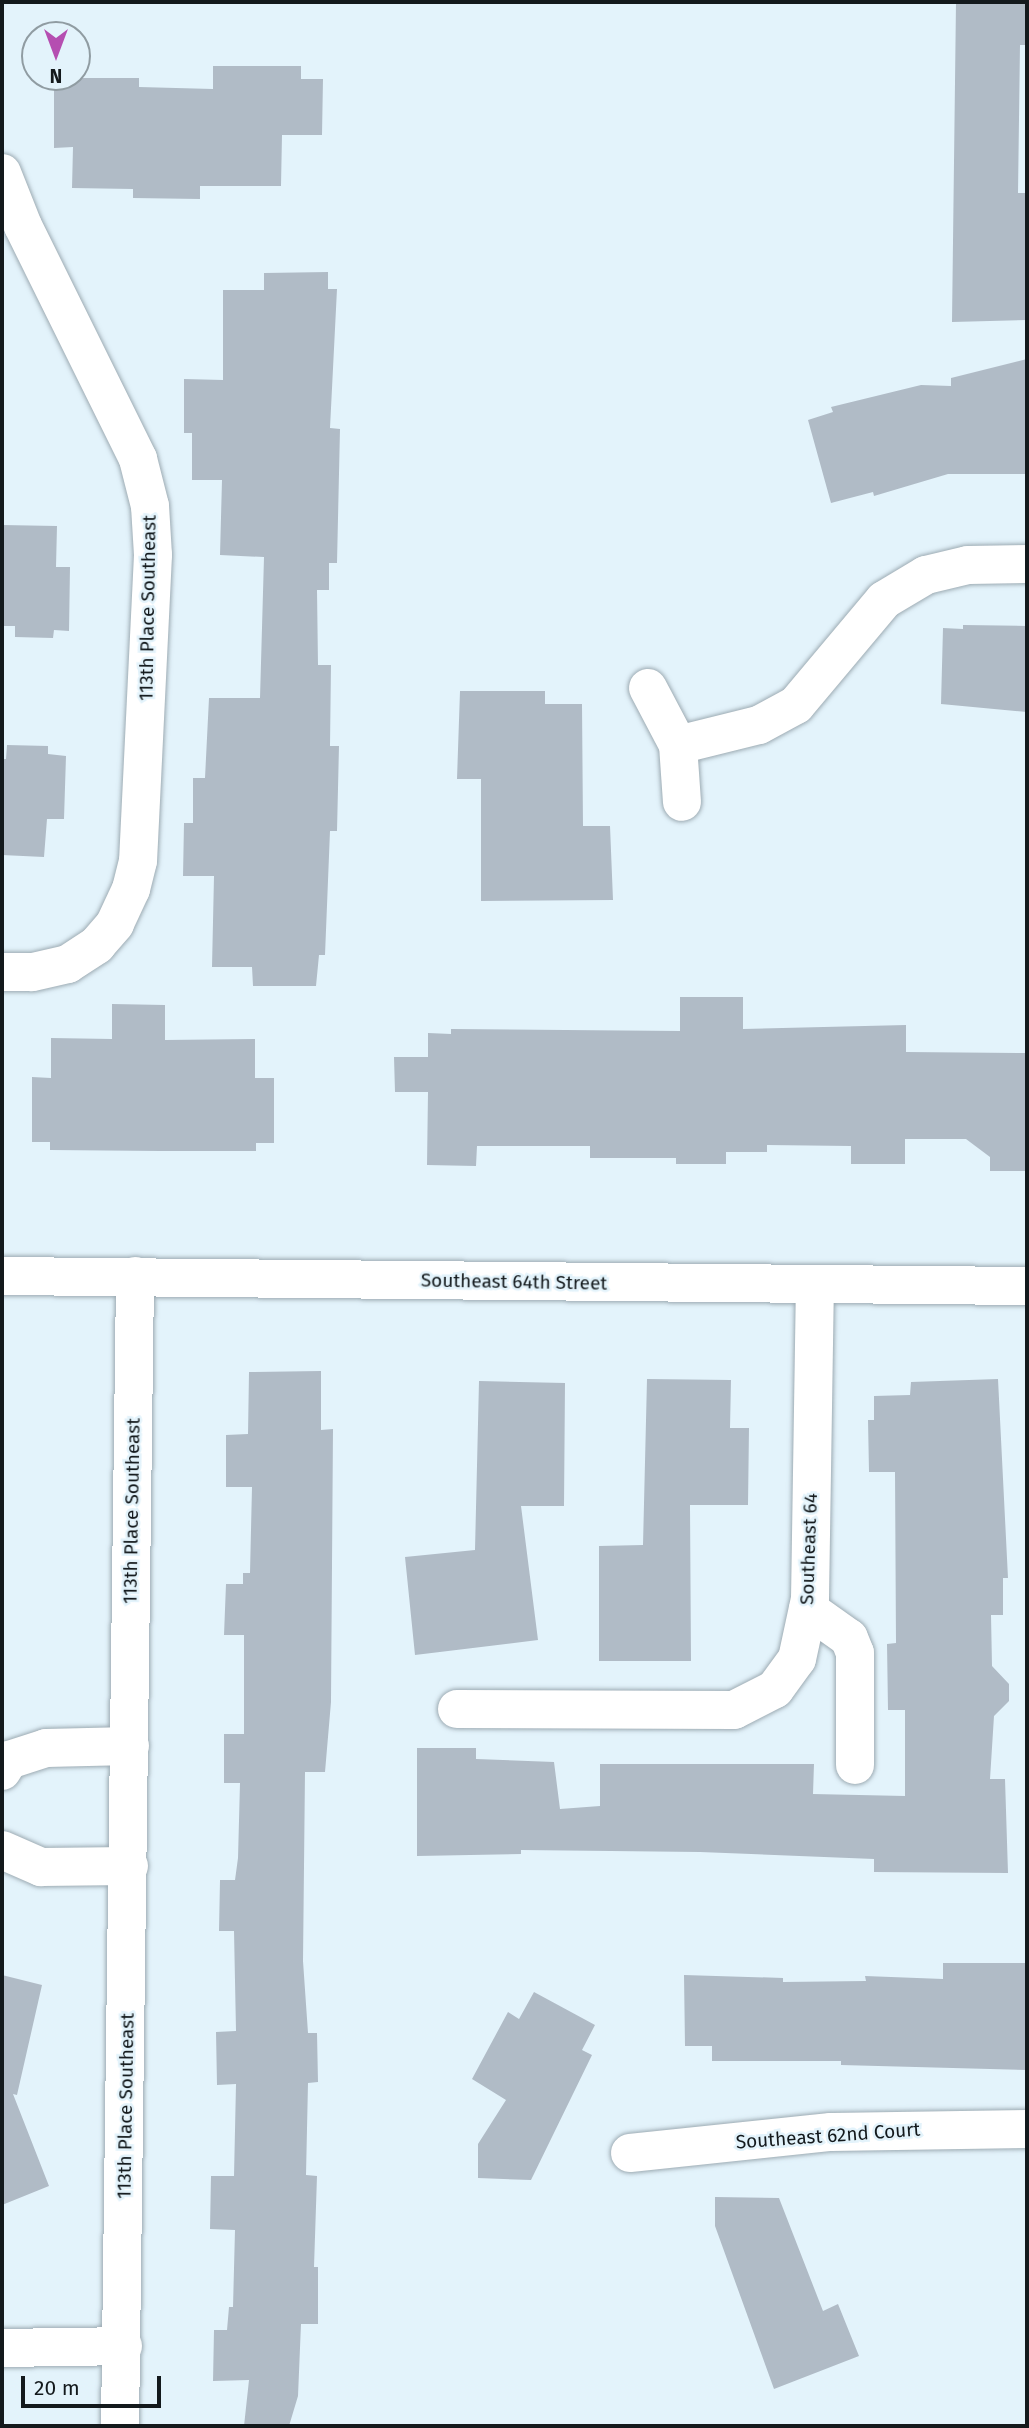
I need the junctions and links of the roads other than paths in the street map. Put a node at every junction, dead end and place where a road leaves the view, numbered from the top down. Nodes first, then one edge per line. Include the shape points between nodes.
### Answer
1 (2, 173) edge
2 (1027, 564) edge
3 (648, 688) dead end
4 (678, 745) junction
5 (682, 802) dead end
6 (2, 972) edge
7 (2, 1276) edge
8 (135, 1276) junction
9 (815, 1286) junction
10 (1027, 1286) edge
11 (808, 1609) junction
12 (457, 1709) dead end
13 (130, 1746) junction
14 (855, 1765) dead end
15 (2, 1771) edge
16 (2, 1850) edge
17 (129, 1866) junction
18 (1027, 2129) edge
19 (630, 2153) dead end
20 (123, 2346) junction
21 (2, 2348) edge
22 (120, 2426) edge

1 - 6 street, 113th Place Southeast via 23,226 138,459 150,506 152,608 138,861 115,924 97,944 68,964 32,972
2 - 4 street via 968,565 926,575 884,600 796,705 759,725
3 - 4 street
4 - 5 street
7 - 8 street, Southeast 64th Street
8 - 9 street, Southeast 64th Street
8 - 13 street, 113th Place Southeast
9 - 10 street, Southeast 64th Street
9 - 11 street, Southeast 64
11 - 12 street, Southeast 64 via 797,1659 790,1669 775,1689 734,1710
11 - 14 street via 849,1638 855,1653
13 - 15 street via 46,1748 9,1760
13 - 17 street, 113th Place Southeast
16 - 17 street via 41,1867
17 - 20 street, 113th Place Southeast
18 - 19 street, Southeast 62nd Court via 831,2132
20 - 21 street
20 - 22 street, 113th Place Southeast

